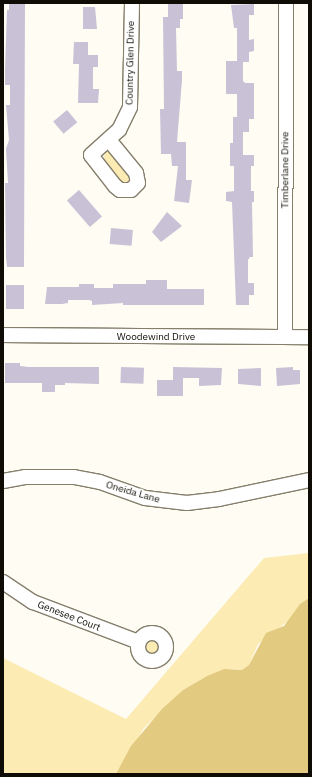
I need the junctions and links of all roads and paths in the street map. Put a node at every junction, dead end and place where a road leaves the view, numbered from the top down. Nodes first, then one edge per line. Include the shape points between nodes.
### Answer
1 (132, 3) edge
2 (286, 3) edge
3 (109, 140) dead end
4 (3, 335) edge
5 (285, 337) junction
6 (309, 337) edge
7 (309, 480) edge
8 (3, 481) edge
9 (3, 582) edge
10 (139, 642) dead end

1 - 3 street, Country Glen Drive via 130,107 119,130
2 - 5 street, Timberlane Drive
4 - 5 street, Woodewind Drive
5 - 6 street, Woodewind Drive
7 - 8 street, Oneida Lane via 219,499 186,503 145,498 100,482 74,477 25,477
9 - 10 street, Genesee Court via 33,602

